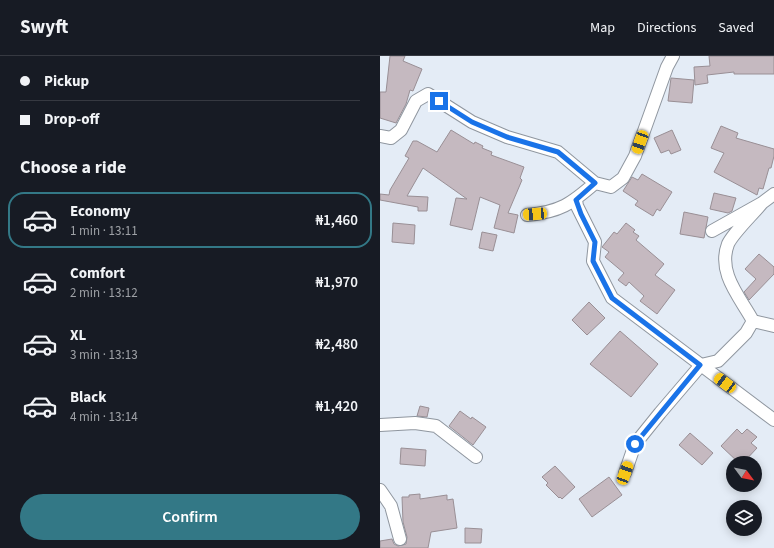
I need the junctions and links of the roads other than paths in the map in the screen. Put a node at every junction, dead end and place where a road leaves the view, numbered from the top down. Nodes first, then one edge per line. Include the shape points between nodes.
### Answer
1 (673, 56) edge
2 (380, 136) edge
3 (595, 183) junction
4 (774, 194) edge
5 (576, 200) junction
6 (762, 203) junction
7 (527, 215) dead end
8 (712, 231) dead end
9 (752, 321) junction
10 (774, 326) edge
11 (700, 365) junction
12 (774, 420) edge
13 (380, 425) edge
14 (476, 458) dead end
15 (625, 473) dead end
16 (380, 490) edge
17 (400, 540) dead end

1 - 3 street via 666,67 635,156 623,178 611,187
2 - 3 street via 391,138 401,130 416,101 428,94 472,122 507,137 558,152
3 - 5 street
4 - 6 street
5 - 7 street via 547,213
5 - 11 street via 595,242 593,261 612,298
6 - 8 street
6 - 9 street via 729,243 724,261 727,274
9 - 10 street
9 - 11 street via 746,333 718,361
11 - 12 street
11 - 15 street via 635,444
13 - 14 street via 415,423 436,426
16 - 17 street via 391,506

